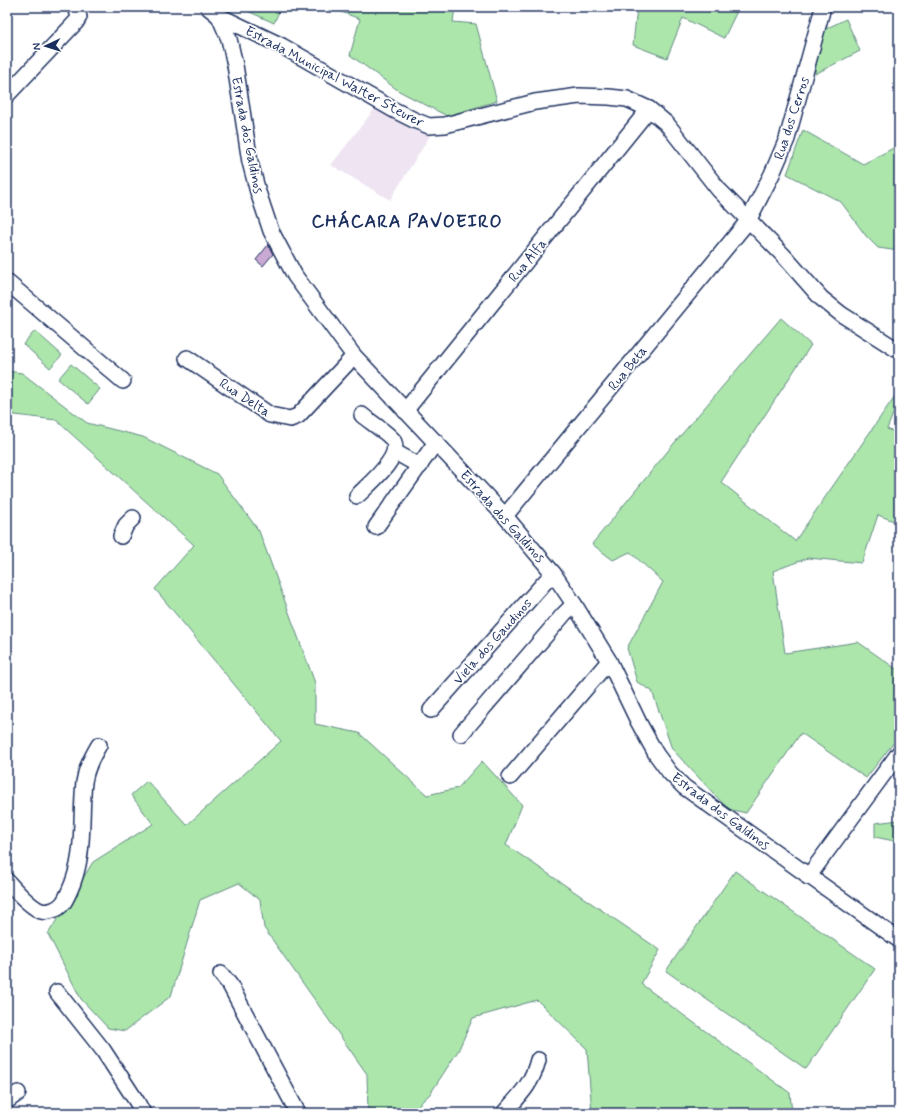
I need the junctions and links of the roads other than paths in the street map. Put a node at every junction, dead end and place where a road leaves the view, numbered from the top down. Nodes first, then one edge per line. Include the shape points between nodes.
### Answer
1 (75, 7) edge
2 (822, 8) edge
3 (213, 11) edge
4 (7, 95) edge
5 (649, 109) junction
6 (748, 221) junction
7 (7, 282) edge
8 (899, 351) edge
9 (354, 356) junction
10 (187, 358) dead end
11 (123, 381) dead end
12 (405, 411) junction
13 (362, 415) dead end
14 (436, 442) junction
15 (395, 452) junction
16 (420, 466) junction
17 (357, 496) dead end
18 (505, 516) junction
19 (133, 518) dead end
20 (376, 527) dead end
21 (120, 536) dead end
22 (553, 573) junction
23 (574, 604) junction
24 (609, 661) junction
25 (431, 710) dead end
26 (461, 734) dead end
27 (99, 745) dead end
28 (899, 753) edge
29 (510, 777) dead end
30 (808, 877) junction
31 (7, 881) edge
32 (899, 940) edge
33 (221, 974) dead end
34 (57, 992) dead end
35 (538, 1060) dead end
36 (143, 1113) edge
37 (298, 1113) edge
38 (504, 1113) edge

1 - 4 street via 79,17 76,22
2 - 6 street, Rua dos Cerros via 787,139
3 - 5 street, Estrada Municipal Walter Steurer via 282,46 394,110 429,126 445,125 535,102 579,96 627,99
3 - 9 street, Estrada dos Galdinos via 228,38 235,65 250,162 271,231 295,276
5 - 6 street, Estrada Municipal Walter Steurer via 667,124 719,190
5 - 12 street, Rua Alfa
6 - 8 street, Estrada Municipal Walter Steurer via 783,255 821,298
6 - 18 street, Rua Beta
7 - 11 street
9 - 10 street, Rua Delta via 298,416 290,419 270,415
9 - 12 street, Estrada dos Galdinos
12 - 14 street, Estrada dos Galdinos
13 - 15 street via 393,440
14 - 16 street
14 - 18 street, Estrada dos Galdinos
15 - 16 street
15 - 17 street via 389,463
16 - 20 street
18 - 22 street, Estrada dos Galdinos
19 - 21 street
22 - 23 street, Estrada dos Galdinos
22 - 25 street, Viela dos Gaudinos
23 - 24 street, Estrada dos Galdinos
23 - 26 street
24 - 29 street
24 - 30 street, Estrada dos Galdinos via 656,754 670,773 684,787
27 - 31 street via 89,763 84,780 82,839 76,878 64,902 58,908 41,911 25,900
28 - 30 street
30 - 32 street, Estrada dos Galdinos
33 - 37 street via 230,985
34 - 36 street via 104,1050
35 - 38 street via 529,1084

